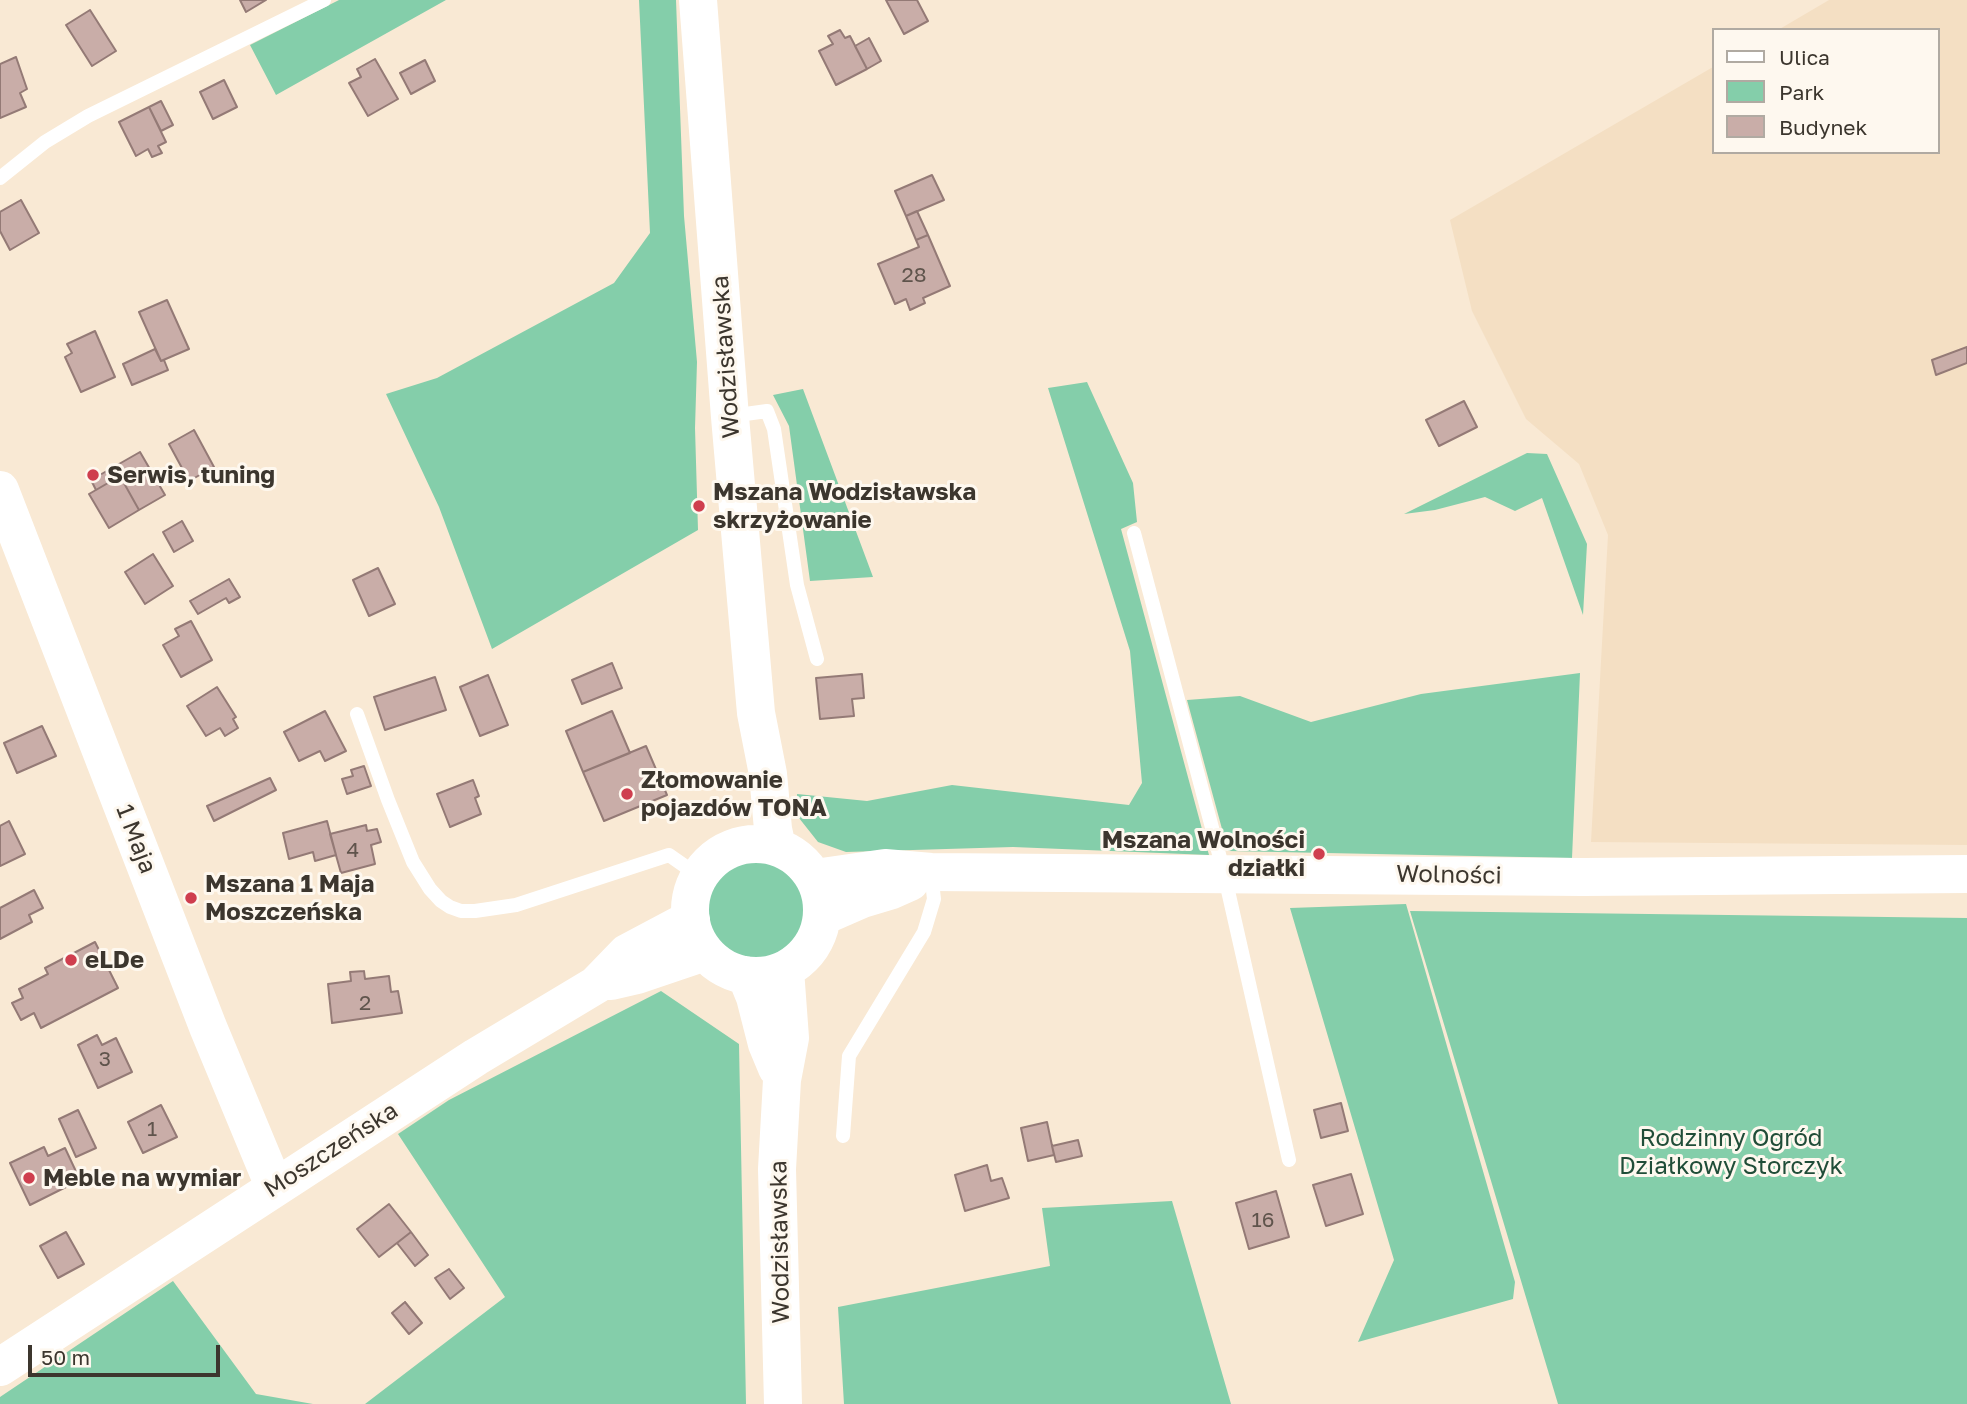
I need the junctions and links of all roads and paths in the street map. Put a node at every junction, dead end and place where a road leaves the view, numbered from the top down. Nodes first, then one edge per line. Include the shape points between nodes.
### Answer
1 (324, 0) edge
2 (698, 0) edge
3 (0, 178) edge
4 (730, 417) junction
5 (0, 490) edge
6 (1134, 533) dead end
7 (817, 659) dead end
8 (755, 713) junction
9 (357, 714) dead end
10 (737, 846) junction
11 (777, 847) junction
12 (931, 872) junction
13 (1224, 873) junction
14 (1967, 874) edge
15 (699, 876) junction
16 (815, 878) junction
17 (822, 916) junction
18 (698, 935) junction
19 (785, 970) junction
20 (746, 975) junction
21 (782, 1080) junction
22 (844, 1136) dead end
23 (1289, 1160) dead end
24 (274, 1186) junction
25 (0, 1367) edge
26 (783, 1404) edge

1 - 3 lane via 88,116
2 - 4 main road, Wodzisławska
4 - 7 lane via 767,411 774,429 797,585
4 - 8 main road, Wodzisławska
5 - 24 main road, 1 Maja
6 - 13 lane
8 - 10 main road, Wodzisławska
8 - 11 main road, Wodzisławska
9 - 15 lane via 413,862 430,889 450,907 475,911 516,905 669,855
10 - 11 main road
10 - 15 main road via 719,855
11 - 16 main road via 795,856
12 - 13 main road, Wolności
12 - 16 main road, Wolności via 885,868
12 - 17 main road, Wolności
12 - 22 lane via 934,899 924,933 849,1056
13 - 14 main road, Wolności via 1583,877
13 - 23 lane
15 - 18 main road via 691,897
16 - 17 main road
17 - 19 main road via 813,944
18 - 20 main road via 720,965
18 - 24 main road, Moszczeńska via 627,954 596,985
19 - 20 main road
19 - 21 main road, Wodzisławska via 790,1038
20 - 21 main road, Wodzisławska
21 - 26 main road, Wodzisławska via 777,1169
24 - 25 main road, Moszczeńska

